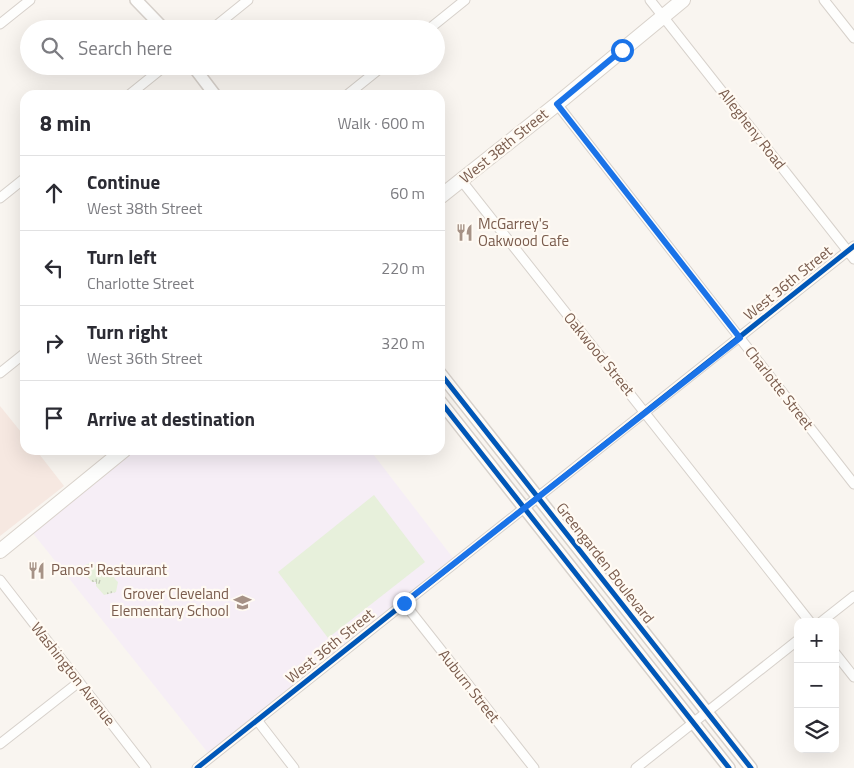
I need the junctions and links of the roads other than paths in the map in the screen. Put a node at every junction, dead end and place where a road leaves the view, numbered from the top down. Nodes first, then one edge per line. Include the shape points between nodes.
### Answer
1 (30, 0) edge
2 (136, 0) edge
3 (248, 0) edge
4 (465, 0) edge
5 (650, 0) edge
6 (683, 0) edge
7 (824, 0) edge
8 (663, 16) junction
9 (155, 20) edge
10 (223, 20) edge
11 (440, 20) edge
12 (0, 24) edge
13 (854, 38) edge
14 (154, 75) edge
15 (200, 75) edge
16 (372, 75) edge
17 (135, 90) edge
18 (211, 90) edge
19 (353, 90) edge
20 (557, 104) junction
21 (461, 180) junction
22 (20, 182) edge
23 (445, 193) edge
24 (0, 198) edge
25 (851, 248) edge
26 (854, 259) edge
27 (740, 338) junction
28 (20, 356) edge
29 (0, 373) edge
30 (445, 379) edge
31 (445, 407) edge
32 (645, 412) junction
33 (118, 455) edge
34 (854, 484) edge
35 (538, 497) junction
36 (524, 507) junction
37 (0, 551) edge
38 (0, 580) edge
39 (854, 596) edge
40 (404, 603) junction
41 (807, 618) edge
42 (826, 618) edge
43 (794, 643) edge
44 (839, 658) edge
45 (854, 677) edge
46 (79, 682) junction
47 (707, 712) junction
48 (257, 720) junction
49 (693, 723) junction
50 (0, 744) edge
51 (146, 768) edge
52 (197, 768) edge
53 (294, 768) edge
54 (534, 768) edge
55 (636, 768) edge
56 (730, 768) edge
57 (751, 768) edge

1 - 12 street
2 - 9 street
3 - 10 street
4 - 11 street
5 - 8 street, Allegheny Road
6 - 8 main road, West 38th Street
7 - 13 street
8 - 20 main road, West 38th Street
8 - 25 street, Allegheny Road
14 - 17 street
15 - 18 street
16 - 19 street
20 - 21 main road, West 38th Street
20 - 27 street, Charlotte Street
21 - 23 main road, West 38th Street
21 - 32 street, Oakwood Street
22 - 24 street
25 - 26 street, Allegheny Road
25 - 27 street, West 36th Street
27 - 32 street, West 36th Street
27 - 34 street, Charlotte Street
28 - 29 street
30 - 35 street, Greengarden Boulevard
31 - 36 street, Greengarden Boulevard
32 - 35 street, West 36th Street
32 - 41 street, Oakwood Street
33 - 37 main road
35 - 36 street, West 36th Street
35 - 47 street, Greengarden Boulevard
36 - 40 street, West 36th Street
36 - 49 street, Greengarden Boulevard
38 - 46 street, Washington Avenue
39 - 42 street
40 - 48 street, West 36th Street
40 - 54 street, Auburn Street
43 - 47 street
44 - 45 street
46 - 50 street
46 - 51 street, Washington Avenue
47 - 49 street
47 - 57 street, Greengarden Boulevard
48 - 52 street, West 36th Street
48 - 53 street
49 - 55 street
49 - 56 street, Greengarden Boulevard

